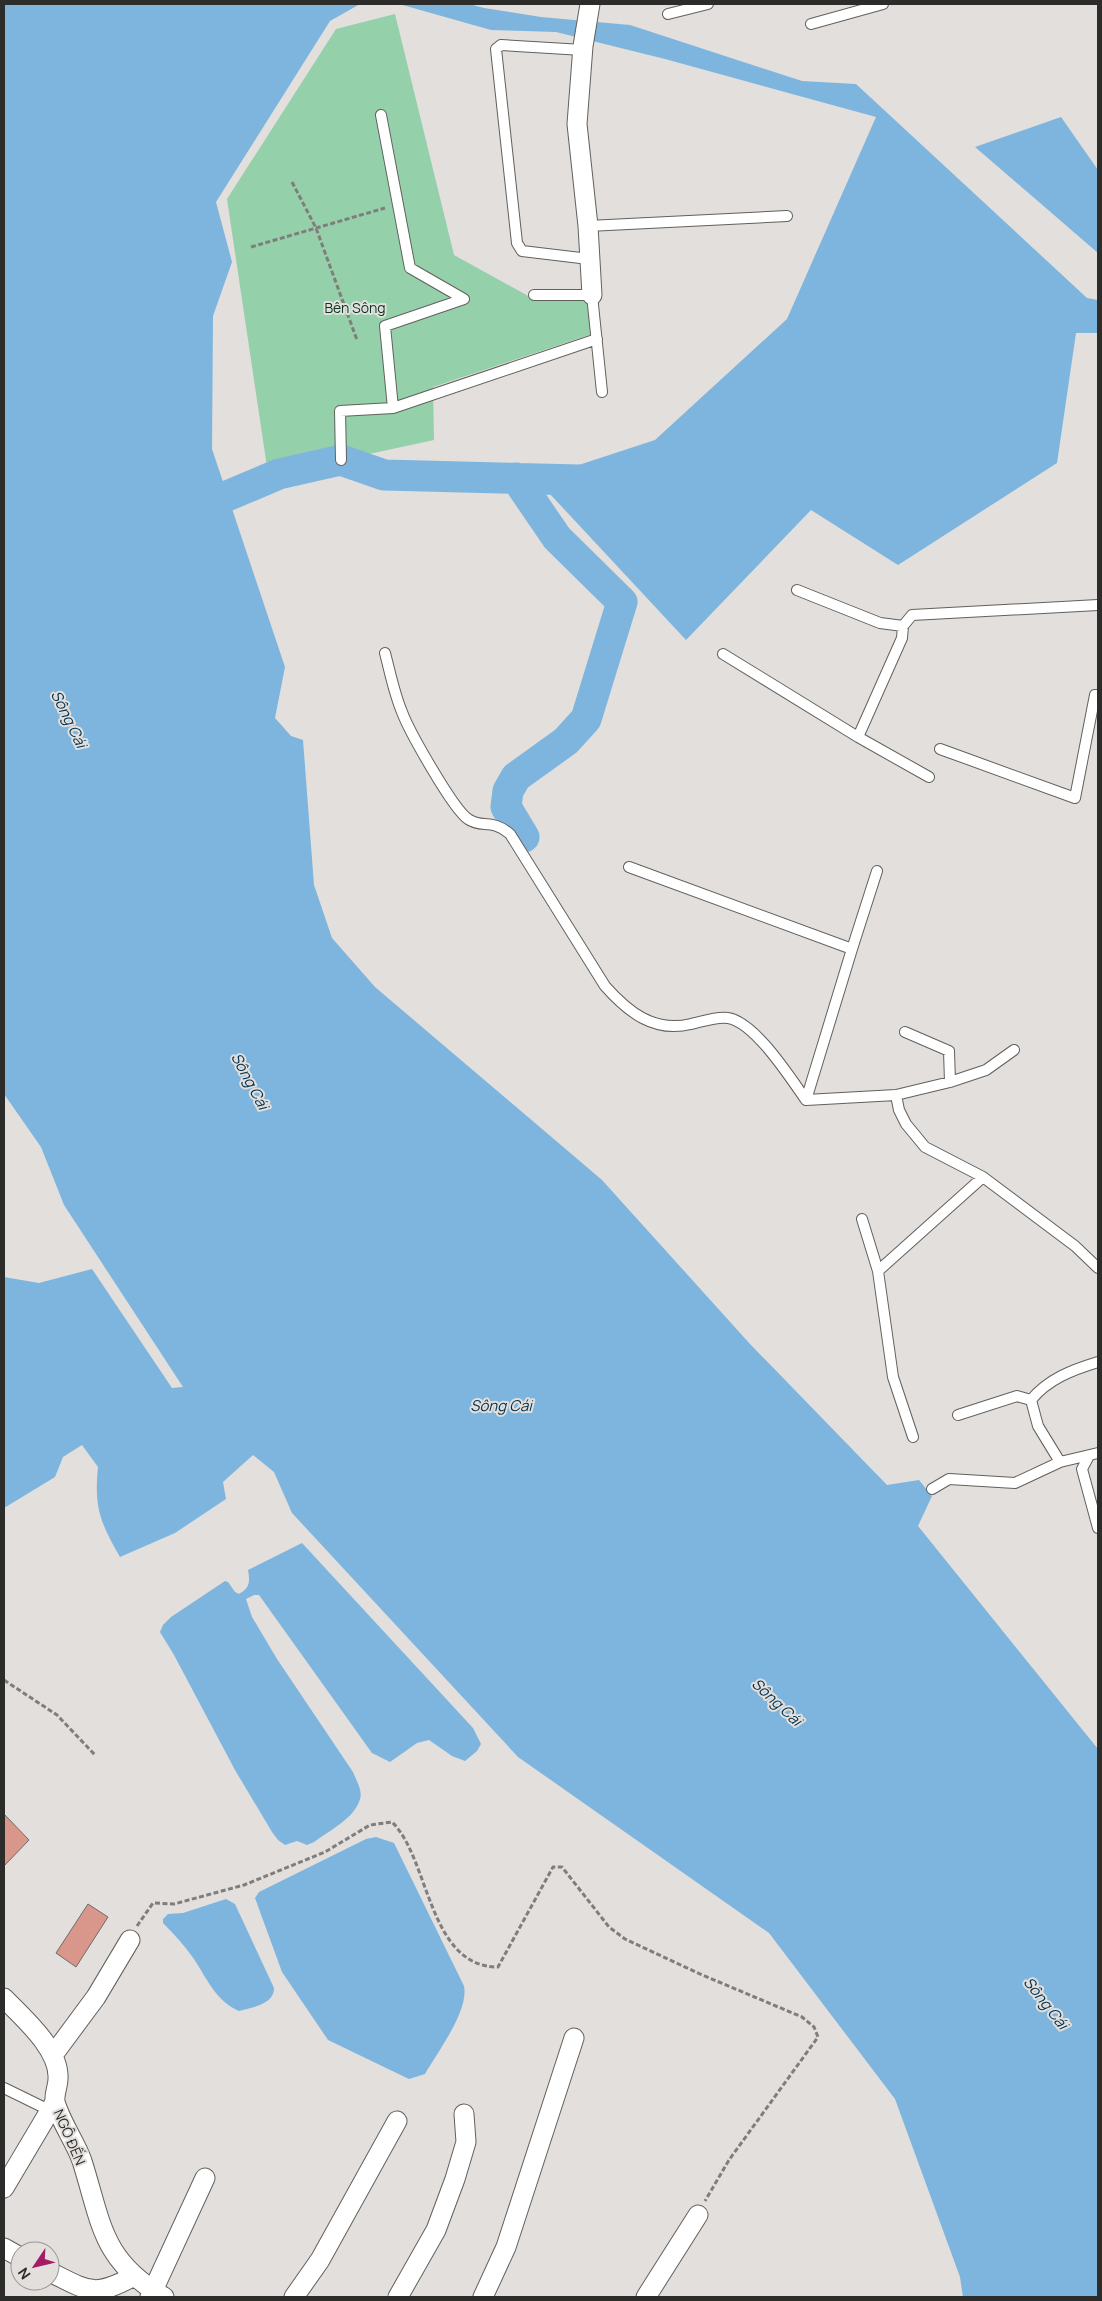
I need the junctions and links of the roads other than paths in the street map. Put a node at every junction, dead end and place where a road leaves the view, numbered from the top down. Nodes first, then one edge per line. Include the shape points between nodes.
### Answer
1 (590, 4) edge
2 (708, 4) edge
3 (883, 4) edge
4 (668, 14) dead end
5 (811, 24) dead end
6 (583, 48) junction
7 (381, 115) dead end
8 (787, 216) dead end
9 (588, 226) junction
10 (589, 259) junction
11 (534, 295) dead end
12 (592, 295) junction
13 (596, 339) junction
14 (602, 392) dead end
15 (393, 408) junction
16 (341, 460) dead end
17 (797, 590) dead end
18 (1098, 605) edge
19 (903, 626) junction
20 (385, 653) dead end
21 (723, 654) dead end
22 (1098, 695) edge
23 (858, 737) junction
24 (940, 749) dead end
25 (929, 777) dead end
26 (630, 867) dead end
27 (877, 870) dead end
28 (852, 949) junction
29 (905, 1032) dead end
30 (1014, 1050) dead end
31 (950, 1082) junction
32 (896, 1094) junction
33 (806, 1100) junction
34 (983, 1177) junction
35 (862, 1219) dead end
36 (1098, 1268) edge
37 (878, 1271) junction
38 (1098, 1362) edge
39 (1031, 1400) junction
40 (958, 1415) dead end
41 (913, 1437) dead end
42 (1094, 1454) edge
43 (1060, 1462) junction
44 (932, 1489) dead end
45 (1098, 1528) edge
46 (130, 1940) road end
47 (4, 1998) edge
48 (574, 2038) dead end
49 (53, 2055) junction
50 (4, 2088) edge
51 (53, 2107) junction
52 (464, 2114) dead end
53 (397, 2120) dead end
54 (205, 2178) dead end
55 (4, 2188) edge
56 (698, 2215) road end
57 (134, 2276) junction
58 (60, 2277) edge
59 (156, 2295) edge
60 (294, 2297) edge
61 (398, 2297) edge
62 (482, 2297) edge
63 (646, 2297) edge

1 - 6 street
2 - 4 lane
3 - 5 lane
6 - 9 street via 577,124
6 - 10 lane via 501,44 496,49 517,243 522,251
7 - 15 lane via 410,268 464,300 385,326
8 - 9 lane
9 - 10 street
10 - 12 street
11 - 12 lane
12 - 13 lane
13 - 14 lane
13 - 15 lane
15 - 16 lane via 340,412
17 - 19 lane via 880,623
18 - 19 lane via 912,615
19 - 23 lane via 902,638
20 - 33 lane via 402,713 446,790 466,818 475,823 500,825 510,834 605,986 622,1006 651,1022 671,1027 728,1017 758,1037
21 - 23 lane
22 - 24 lane via 1095,695 1075,798
23 - 25 lane
26 - 28 lane
27 - 28 lane
28 - 33 lane
29 - 31 lane via 949,1051
30 - 31 lane via 986,1070
31 - 32 lane
32 - 33 lane
32 - 34 lane via 906,1124 925,1147
34 - 36 lane via 1076,1246
34 - 37 lane
35 - 37 lane
37 - 41 lane via 893,1377
38 - 39 lane via 1058,1376
39 - 40 lane via 1018,1396
39 - 43 lane via 1038,1426
42 - 43 lane
42 - 45 lane via 1082,1469
43 - 44 lane via 1015,1483 949,1479
46 - 49 street via 96,1998
47 - 49 street, NGÔ ĐẾN
48 - 62 street via 506,2247
49 - 51 street, NGÔ ĐẾN via 58,2078
50 - 51 lane
51 - 55 street
51 - 57 street, NGÔ ĐẾN via 81,2159 101,2230 121,2264
52 - 61 street via 466,2142 455,2180 436,2230
53 - 60 street via 320,2260
54 - 59 street
56 - 63 street
57 - 58 street via 99,2291 83,2289
57 - 59 street, NGÔ ĐẾN

